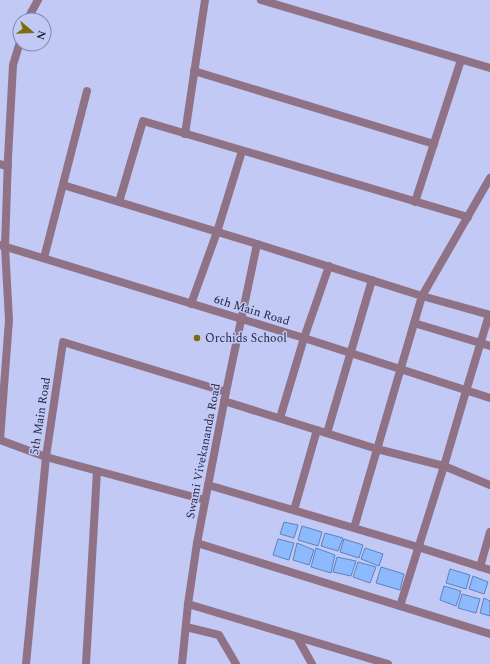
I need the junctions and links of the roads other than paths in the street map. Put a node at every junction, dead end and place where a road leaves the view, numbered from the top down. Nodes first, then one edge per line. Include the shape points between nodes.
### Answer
1 (38, 0) edge
2 (205, 0) edge
3 (261, 0) edge
4 (32, 12) edge
5 (17, 52) edge
6 (461, 60) junction
7 (490, 68) edge
8 (194, 71) junction
9 (87, 91) dead end
10 (185, 134) junction
11 (434, 144) junction
12 (242, 151) junction
13 (4, 166) edge
14 (490, 178) edge
15 (63, 185) junction
16 (119, 202) junction
17 (415, 202) junction
18 (468, 217) junction
19 (217, 232) junction
20 (257, 244) junction
21 (3, 246) edge
22 (44, 258) junction
23 (329, 266) junction
24 (372, 280) junction
25 (422, 296) junction
26 (191, 304) junction
27 (489, 315) edge
28 (0, 317) edge
29 (241, 319) junction
30 (9, 320) junction
31 (414, 323) junction
32 (304, 338) junction
33 (480, 343) junction
34 (490, 346) edge
35 (350, 354) junction
36 (400, 370) junction
37 (466, 391) junction
38 (226, 392) junction
39 (490, 398) edge
40 (224, 400) junction
41 (280, 418) junction
42 (317, 430) junction
43 (327, 433) junction
44 (0, 440) edge
45 (377, 449) junction
46 (46, 457) junction
47 (444, 466) junction
48 (97, 471) junction
49 (208, 484) junction
50 (490, 485) edge
51 (205, 500) junction
52 (294, 510) junction
53 (354, 528) junction
54 (490, 532) edge
55 (197, 543) junction
56 (418, 547) junction
57 (480, 567) junction
58 (490, 570) edge
59 (188, 604) junction
60 (400, 606) junction
61 (186, 627) junction
62 (490, 634) edge
63 (297, 637) junction
64 (26, 664) edge
65 (86, 664) edge
66 (182, 664) edge
67 (236, 664) edge
68 (312, 664) edge
69 (388, 664) edge

1 - 4 street
2 - 8 street
3 - 6 street
5 - 13 street via 13,65
6 - 7 street
6 - 11 street
8 - 10 street
8 - 11 street
9 - 15 street
10 - 12 street
10 - 16 street via 143,121
11 - 17 street
12 - 17 street
12 - 19 street
13 - 21 street
14 - 18 street
15 - 16 street
15 - 22 street
16 - 19 street
17 - 18 street
18 - 25 street
19 - 20 street
19 - 26 street
20 - 23 street
20 - 29 street, Swami Vivekananda Road
21 - 22 street, 6th Main Road
21 - 30 street
22 - 26 street, 6th Main Road
23 - 24 street
23 - 32 street
24 - 25 street
24 - 35 street
25 - 27 street
25 - 31 street
26 - 29 street, 6th Main Road
27 - 33 street
28 - 30 street
29 - 32 street, 6th Main Road
29 - 38 street, Swami Vivekananda Road
30 - 44 street
31 - 33 street
31 - 36 street
32 - 35 street, 6th Main Road
32 - 41 street
33 - 34 street
33 - 37 street
35 - 36 street, 6th Main Road
35 - 43 street
36 - 37 street, 6th Main Road
36 - 45 street
37 - 39 street, 6th Main Road
37 - 47 street
38 - 40 street, Swami Vivekananda Road
38 - 46 street, 5th Main Road via 63,342
40 - 41 street
40 - 49 street, Swami Vivekananda Road
41 - 42 street
42 - 43 street
42 - 52 street
43 - 45 street
44 - 46 street
45 - 47 street
45 - 53 street
46 - 48 street
46 - 64 street, 5th Main Road
47 - 50 street
47 - 56 street
48 - 51 street
48 - 65 street
49 - 51 street, Swami Vivekananda Road
49 - 52 street
51 - 55 street, Swami Vivekananda Road
52 - 53 street
53 - 56 street
54 - 57 street
55 - 59 street, Swami Vivekananda Road
55 - 60 street
56 - 57 street
56 - 60 street
57 - 58 street
59 - 61 street, Swami Vivekananda Road
59 - 63 street
60 - 62 street
61 - 66 street, Swami Vivekananda Road
61 - 67 street via 219,635
63 - 68 street
63 - 69 street

